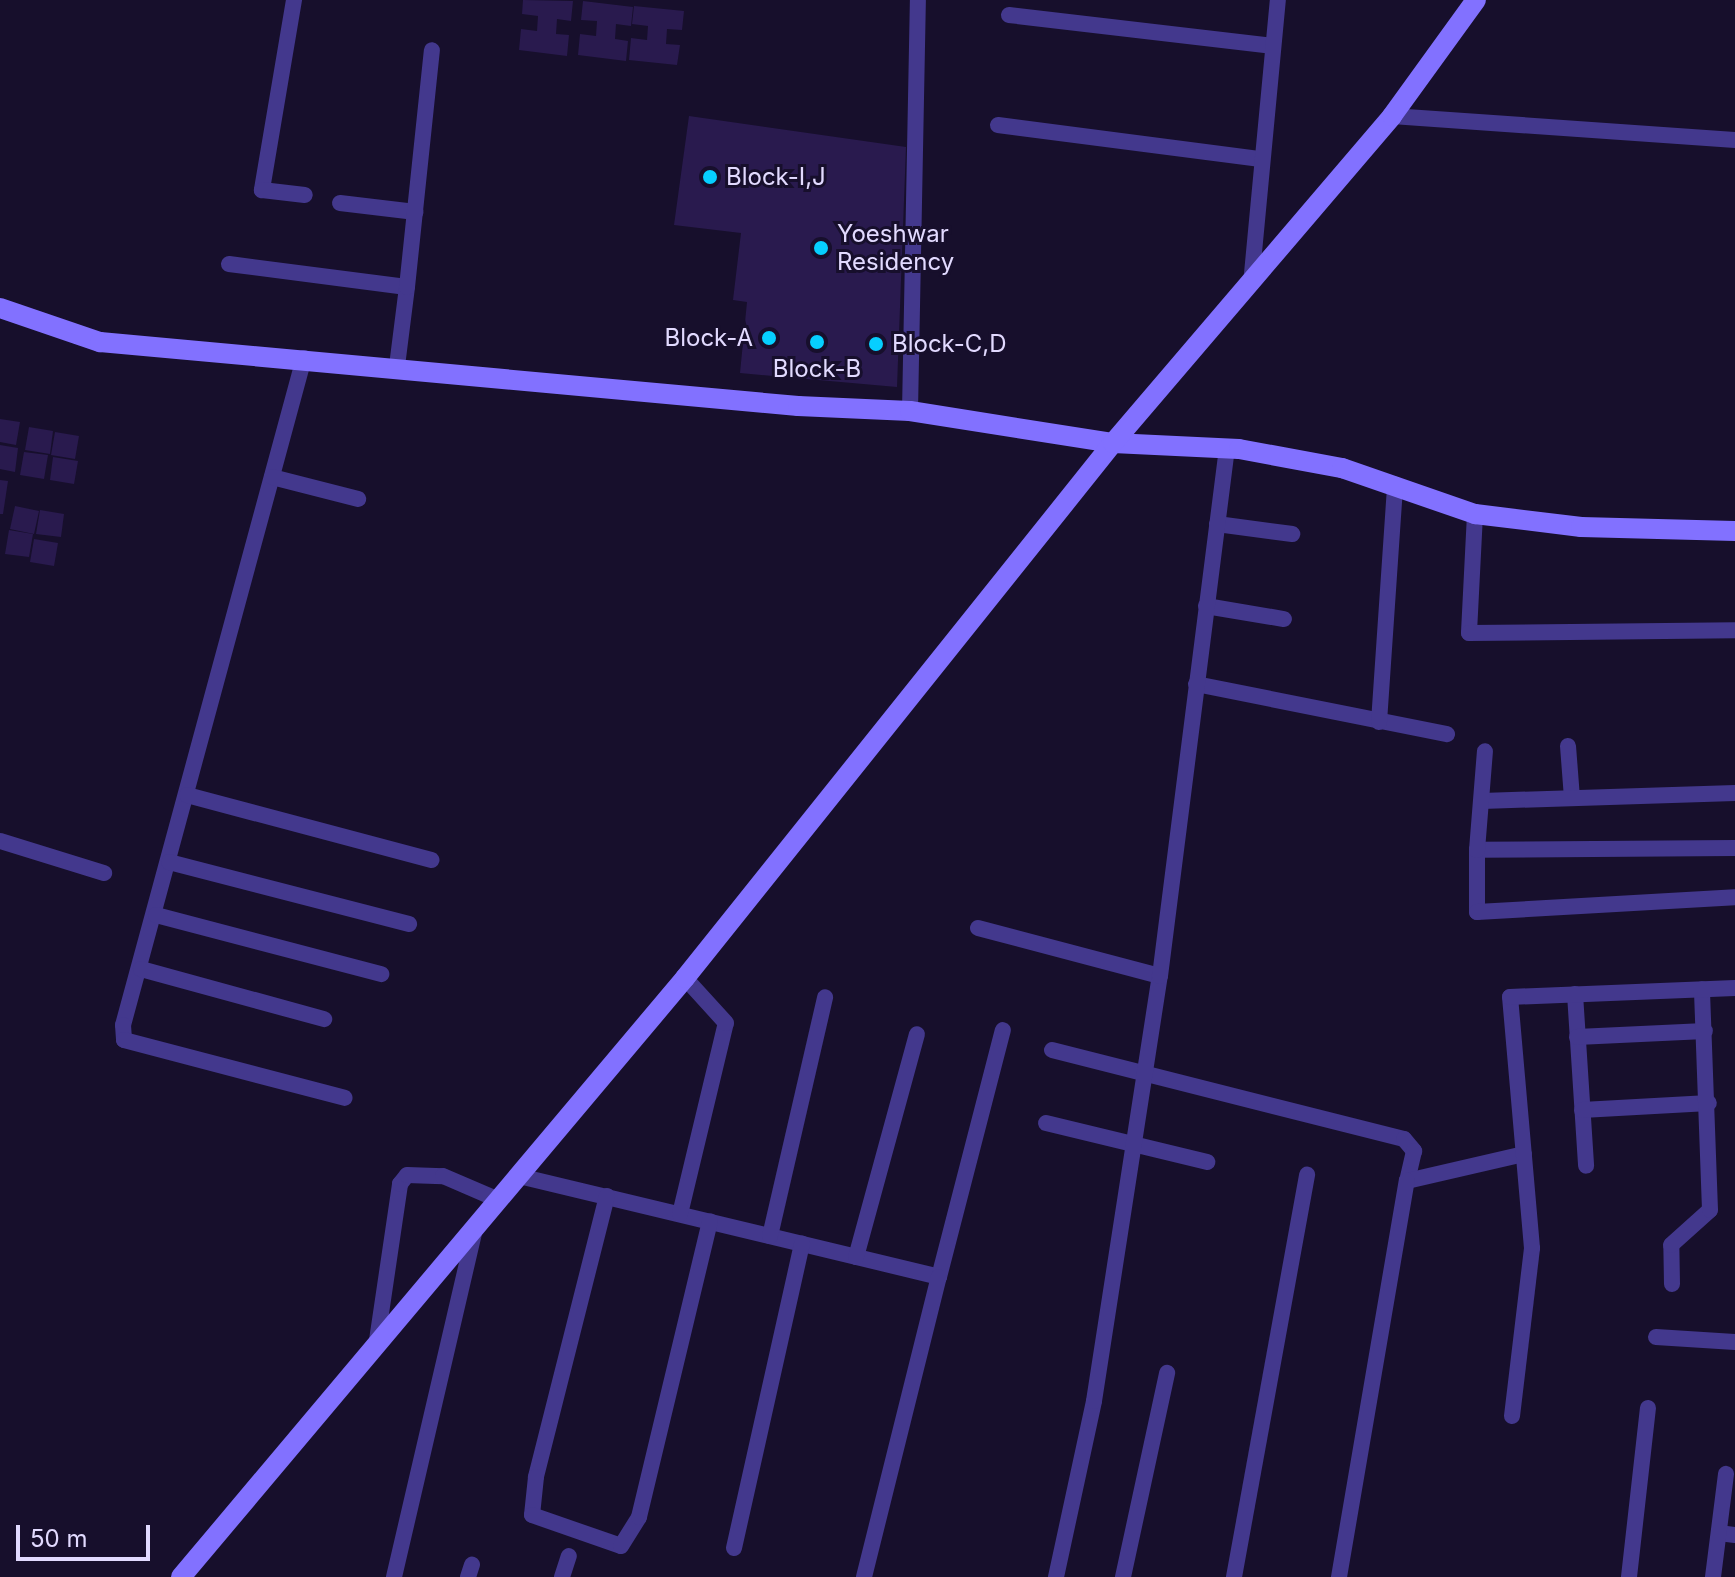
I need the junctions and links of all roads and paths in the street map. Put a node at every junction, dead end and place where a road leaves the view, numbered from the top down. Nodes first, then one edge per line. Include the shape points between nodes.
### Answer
1 (294, 0) edge
2 (918, 0) edge
3 (1278, 0) edge
4 (1476, 0) edge
5 (1009, 15) dead end
6 (1271, 46) junction
7 (432, 50) dead end
8 (1392, 116) junction
9 (998, 125) dead end
10 (1735, 140) edge
11 (1261, 159) junction
12 (305, 195) dead end
13 (340, 203) dead end
14 (415, 212) junction
15 (229, 264) dead end
16 (1251, 284) junction
17 (407, 287) junction
18 (0, 308) edge
19 (304, 358) junction
20 (397, 366) junction
21 (910, 411) junction
22 (1113, 443) junction
23 (1227, 448) junction
24 (272, 477) junction
25 (1395, 485) junction
26 (358, 499) dead end
27 (1475, 514) junction
28 (1217, 524) junction
29 (1735, 531) edge
30 (1292, 534) dead end
31 (1206, 606) junction
32 (1284, 619) dead end
33 (1735, 630) edge
34 (1196, 684) junction
35 (1379, 722) junction
36 (1447, 734) dead end
37 (1568, 746) dead end
38 (1485, 751) dead end
39 (1735, 793) edge
40 (187, 795) junction
41 (1572, 798) junction
42 (1482, 801) junction
43 (0, 841) edge
44 (1735, 848) edge
45 (1477, 850) junction
46 (432, 860) dead end
47 (169, 862) junction
48 (104, 873) dead end
49 (1735, 897) edge
50 (156, 915) junction
51 (409, 924) dead end
52 (978, 928) dead end
53 (141, 969) junction
54 (381, 974) dead end
55 (1160, 976) junction
56 (685, 978) junction
57 (1735, 988) edge
58 (1702, 989) junction
59 (1575, 994) junction
60 (825, 997) dead end
61 (324, 1019) dead end
62 (1003, 1030) dead end
63 (1705, 1031) junction
64 (917, 1034) dead end
65 (1577, 1037) junction
66 (1052, 1050) dead end
67 (1144, 1074) junction
68 (345, 1098) dead end
69 (1709, 1103) junction
70 (1582, 1110) junction
71 (1046, 1123) dead end
72 (1133, 1143) junction
73 (1524, 1154) junction
74 (1207, 1162) dead end
75 (1586, 1166) dead end
76 (1307, 1175) dead end
77 (519, 1176) junction
78 (1407, 1181) junction
79 (607, 1196) junction
80 (499, 1200) junction
81 (680, 1214) junction
82 (710, 1221) junction
83 (474, 1234) junction
84 (770, 1236) junction
85 (802, 1244) junction
86 (856, 1257) junction
87 (939, 1277) junction
88 (1672, 1284) dead end
89 (1656, 1337) dead end
90 (1735, 1342) edge
91 (376, 1349) junction
92 (1167, 1373) dead end
93 (1648, 1408) dead end
94 (1512, 1416) dead end
95 (1726, 1474) dead end
96 (1727, 1534) edge
97 (734, 1548) dead end
98 (569, 1556) dead end
99 (181, 1577) edge
100 (394, 1577) edge
101 (562, 1577) edge
102 (864, 1577) edge
103 (1056, 1577) edge
104 (1123, 1577) edge
105 (1234, 1577) edge
106 (1339, 1577) edge
107 (1629, 1577) edge
108 (1713, 1577) edge

1 - 12 street via 262,190
2 - 21 street
3 - 6 street
4 - 8 street
5 - 6 street
6 - 11 street
7 - 14 street
8 - 10 street
8 - 16 street
9 - 11 street
11 - 16 street
13 - 14 street
14 - 17 street
15 - 17 street
16 - 22 street
17 - 20 street
18 - 19 street via 100,342
19 - 20 street
19 - 24 street
20 - 21 street via 798,406
21 - 22 street
22 - 23 street
22 - 56 street
23 - 25 street via 1342,468
23 - 28 street
24 - 26 street
24 - 40 street
25 - 27 street
25 - 35 street
27 - 29 street via 1581,527
27 - 33 street via 1469,633
28 - 30 street
28 - 31 street
31 - 32 street
31 - 34 street
34 - 35 street
34 - 55 street
35 - 36 street
37 - 41 street
38 - 42 street
39 - 41 street
40 - 46 street
40 - 47 street
41 - 42 street
42 - 45 street
43 - 48 street
44 - 45 street
45 - 49 street via 1477,912
47 - 50 street
47 - 51 street
50 - 53 street
50 - 54 street
52 - 55 street
53 - 61 street
53 - 68 street via 123,1025 124,1040
55 - 67 street
56 - 77 street
56 - 81 street via 726,1023
57 - 58 street
58 - 59 street
58 - 63 street
59 - 65 street
59 - 73 street via 1510,997
60 - 84 street
62 - 87 street
63 - 65 street
63 - 69 street
64 - 86 street
65 - 70 street
66 - 67 street
67 - 72 street
67 - 78 street via 1404,1139 1414,1151
69 - 70 street
69 - 88 street via 1710,1210 1671,1245
70 - 75 street
71 - 72 street
72 - 74 street
72 - 103 street via 1094,1401
73 - 78 street
73 - 94 street via 1532,1248
76 - 105 street
77 - 79 street
77 - 80 street
78 - 106 street
79 - 81 street
79 - 82 street via 536,1477 532,1515 621,1546 639,1517
80 - 83 street
80 - 91 street via 443,1176 407,1175 400,1184
81 - 82 street
82 - 84 street
83 - 91 street
83 - 100 street
84 - 85 street
85 - 86 street
85 - 97 street
86 - 87 street
87 - 102 street
89 - 90 street
91 - 99 street
92 - 104 street
93 - 107 street
95 - 96 street
96 - 108 street
98 - 101 street

